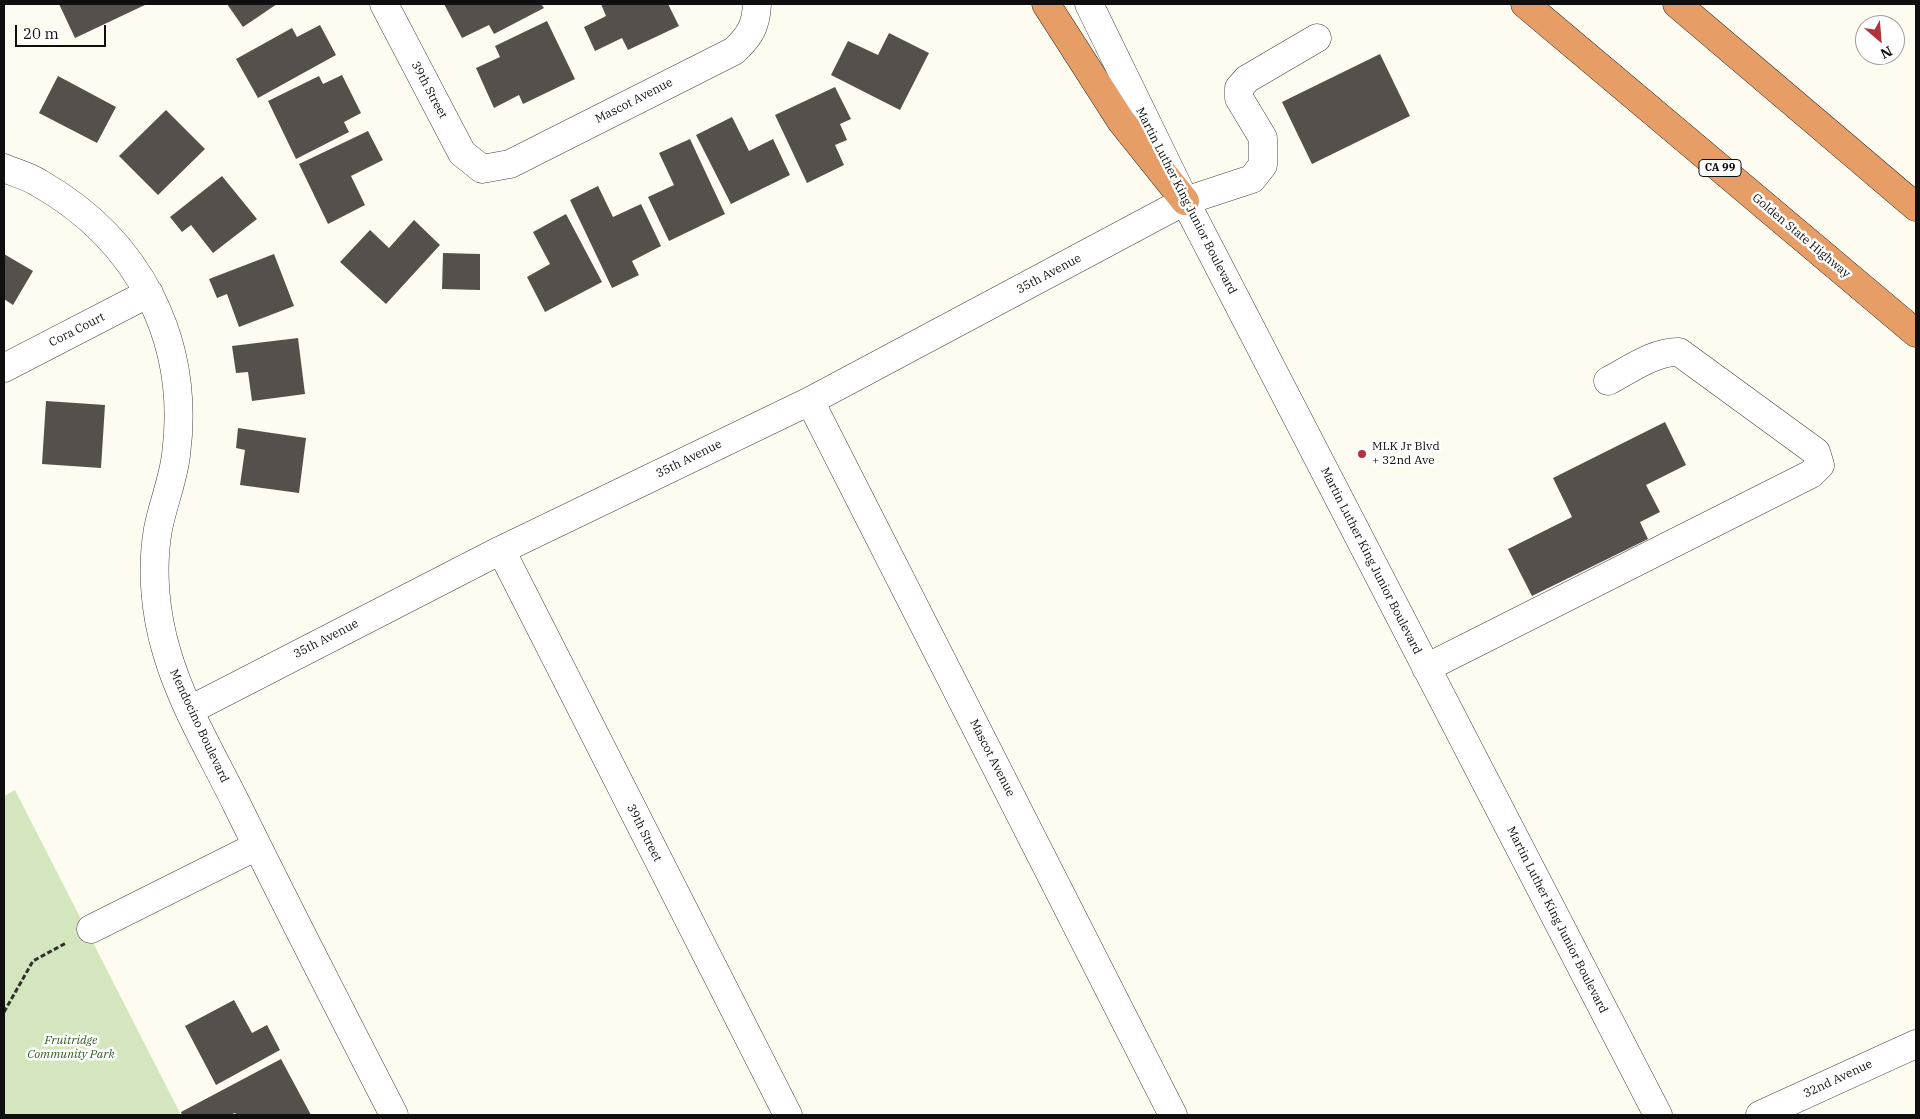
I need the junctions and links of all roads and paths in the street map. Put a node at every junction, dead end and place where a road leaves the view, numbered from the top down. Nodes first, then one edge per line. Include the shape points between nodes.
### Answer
1 (384, 4) edge
2 (757, 4) edge
3 (1046, 4) edge
4 (1089, 4) edge
5 (1525, 4) edge
6 (1676, 4) edge
7 (1317, 38) dead end
8 (1726, 46) junction
9 (4, 168) edge
10 (482, 169) joint
11 (1916, 189) edge
12 (1185, 202) junction
13 (1916, 207) edge
14 (150, 293) junction
15 (1916, 332) edge
16 (4, 368) edge
17 (1608, 381) dead end
18 (810, 401) junction
19 (501, 550) junction
20 (1426, 668) junction
21 (190, 710) junction
22 (256, 846) junction
23 (91, 929) joint
24 (4, 1012) edge
25 (1916, 1044) edge
26 (394, 1115) edge
27 (788, 1115) edge
28 (1173, 1115) edge
29 (1658, 1115) edge
30 (1760, 1115) edge

1 - 10 street, 39th Street via 462,153
2 - 10 street, Mascot Avenue via 756,21 746,40 734,51 510,164
3 - 12 highway via 1121,121
4 - 12 street, Martin Luther King Junior Boulevard
5 - 15 highway, Golden State Highway / CA 99
6 - 8 highway
7 - 12 street, 35th Avenue via 1247,79 1239,88 1239,98 1262,138 1263,165 1252,179
8 - 11 highway
8 - 13 highway
9 - 14 street, Mendocino Boulevard via 36,181 93,222 119,248
12 - 18 street, 35th Avenue
12 - 20 street, Martin Luther King Junior Boulevard
14 - 16 street, Cora Court
14 - 21 street, Mendocino Boulevard via 170,344 178,411 176,456 158,531 155,582 166,652
17 - 20 street via 1655,357 1670,351 1679,352 1816,452 1820,465 1811,474
18 - 19 street, 35th Avenue
18 - 28 street, Mascot Avenue
19 - 21 street, 35th Avenue
19 - 27 street, 39th Street
20 - 29 street, Martin Luther King Junior Boulevard
21 - 22 street, Mendocino Boulevard
22 - 23 street
22 - 26 street, Mendocino Boulevard
23 - 24 path via 33,961
25 - 30 street, 32nd Avenue

